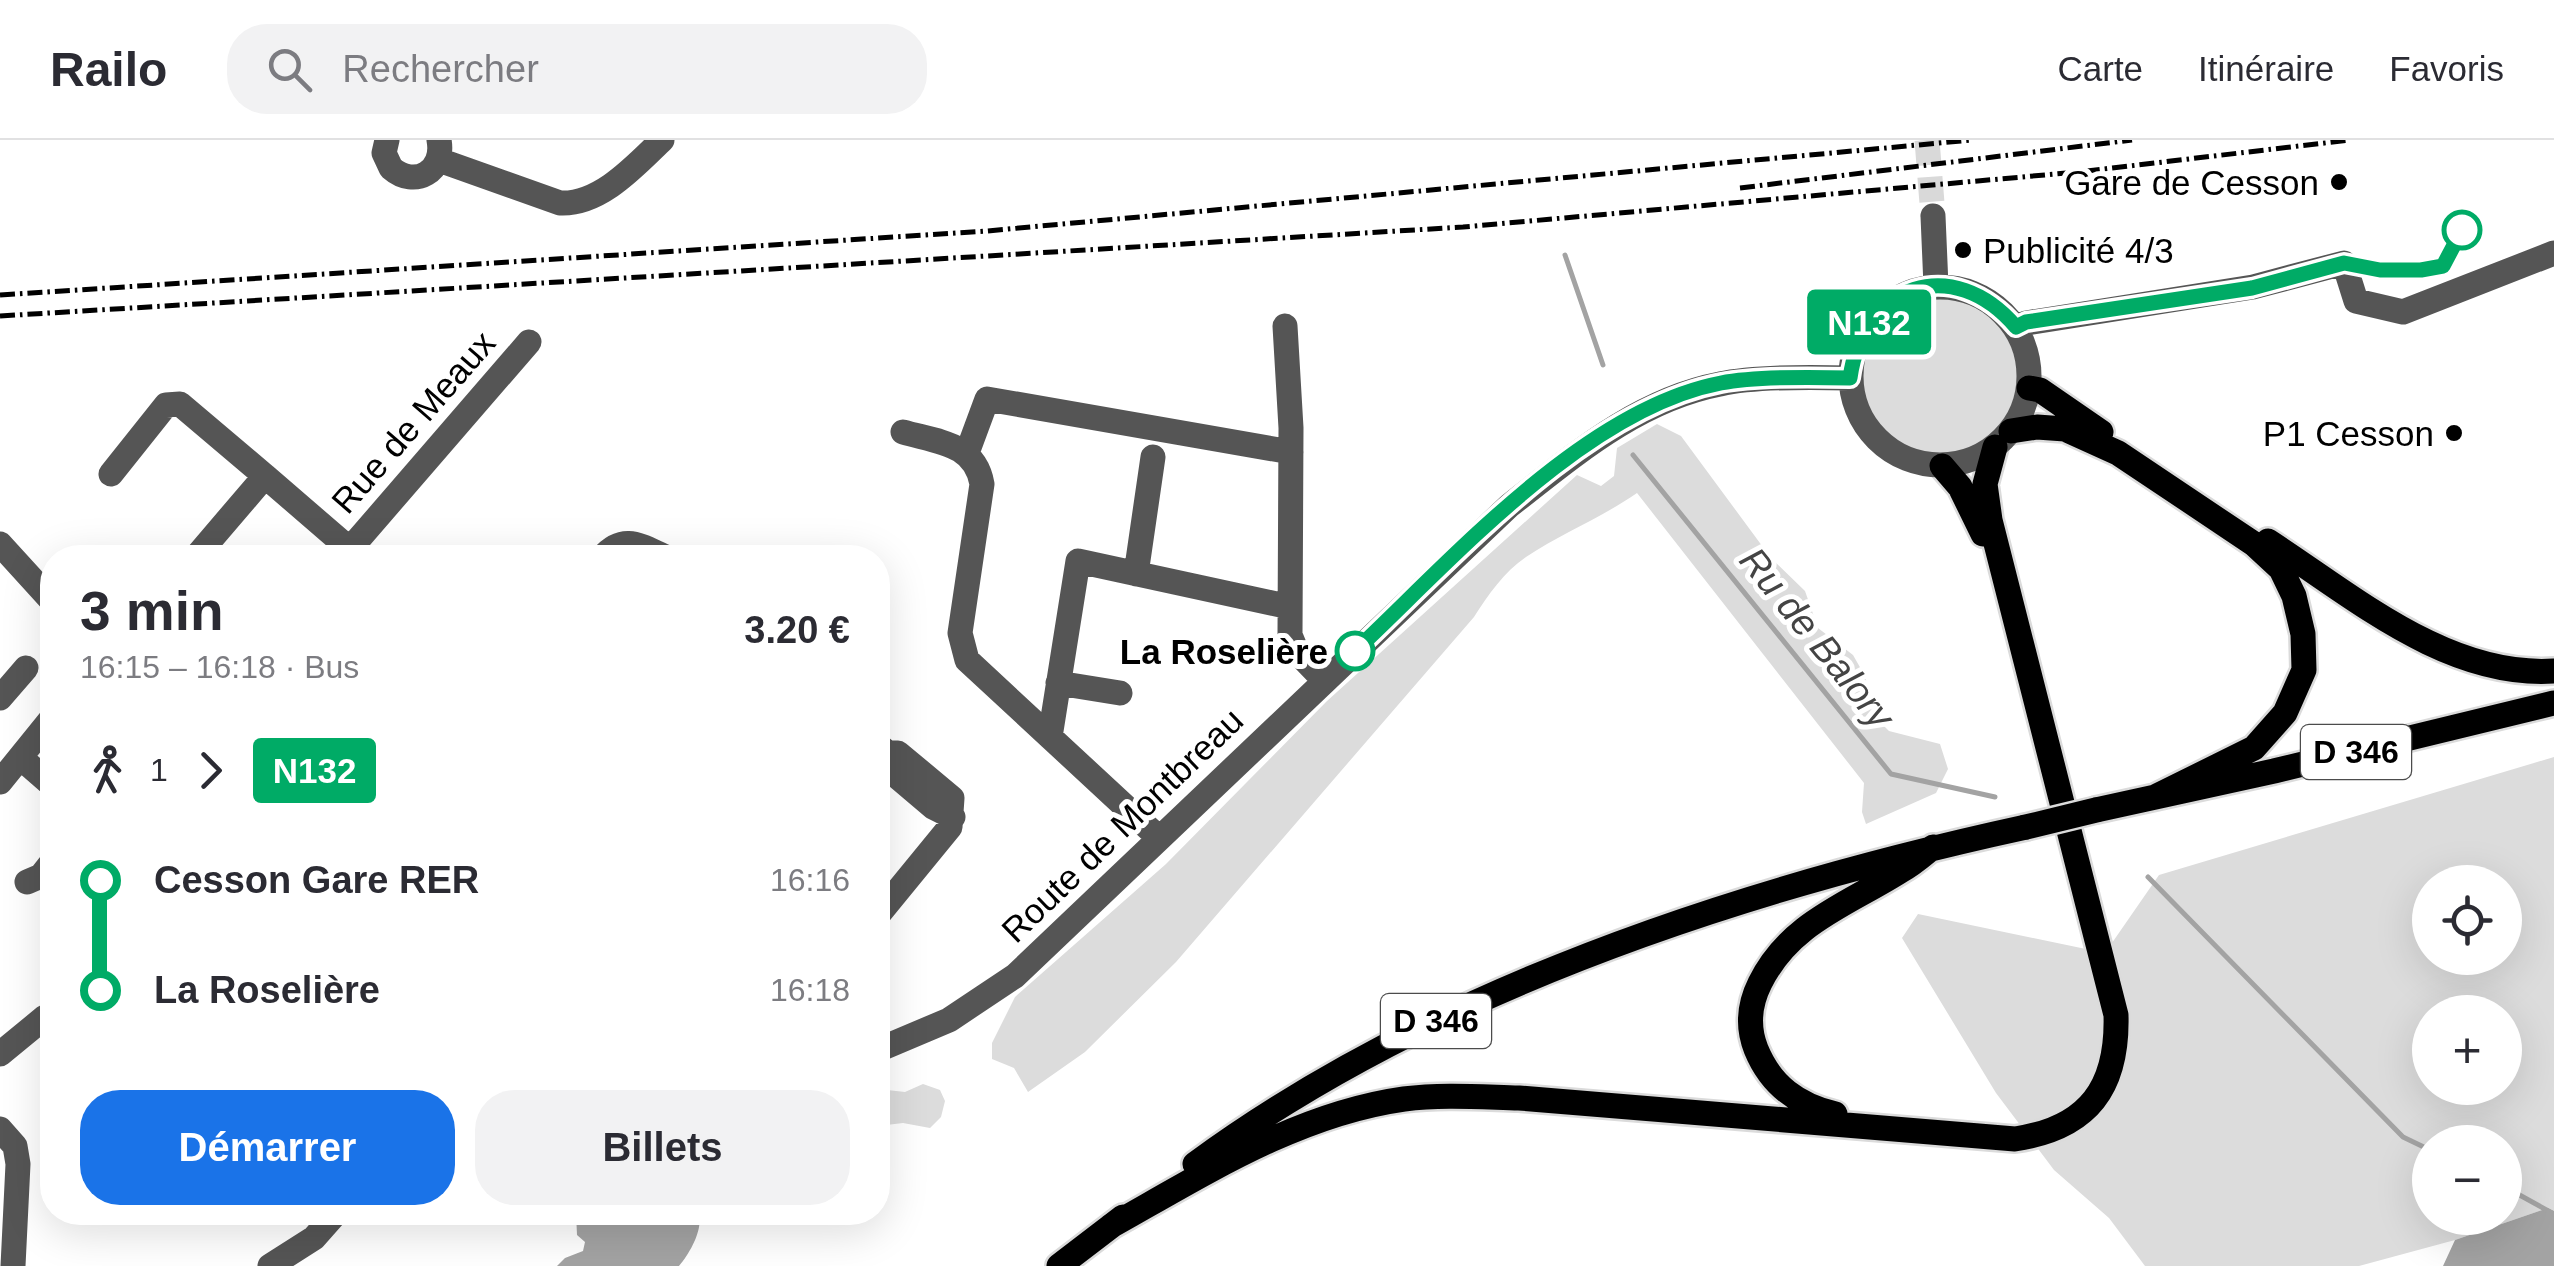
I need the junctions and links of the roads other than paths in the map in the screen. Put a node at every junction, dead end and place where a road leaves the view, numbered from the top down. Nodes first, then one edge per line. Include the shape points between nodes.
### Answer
1 (662, 140) edge
2 (383, 142) edge
3 (439, 150) edge
4 (1933, 216) tunnel mouth
5 (2554, 253) edge
6 (1936, 286) junction
7 (1284, 326) dead end
8 (2016, 327) junction
9 (529, 342) dead end
10 (1850, 378) junction
11 (2029, 388) junction
12 (902, 432) dead end
13 (2003, 439) junction
14 (967, 452) junction
15 (1291, 452) junction
16 (1154, 458) dead end
17 (1942, 466) junction
18 (111, 474) dead end
19 (265, 476) junction
20 (0, 542) edge
21 (205, 545) edge
22 (346, 545) edge
23 (362, 545) edge
24 (1136, 574) junction
25 (40, 575) edge
26 (40, 588) edge
27 (1290, 607) junction
28 (26, 668) dead end
29 (2554, 670) edge
30 (1324, 680) junction
31 (1058, 682) junction
32 (1120, 693) dead end
33 (0, 698) edge
34 (2554, 703) edge
35 (40, 736) edge
36 (1050, 737) junction
37 (890, 752) edge
38 (20, 758) junction
39 (40, 775) edge
40 (0, 782) edge
41 (2157, 796) junction
42 (1159, 838) junction
43 (1933, 848) junction
44 (40, 876) edge
45 (27, 882) dead end
46 (890, 901) edge
47 (40, 1023) edge
48 (890, 1045) edge
49 (0, 1054) edge
50 (0, 1129) edge
51 (326, 1225) edge
52 (1111, 1226) junction
53 (13, 1266) edge
54 (270, 1266) edge
55 (1059, 1266) edge

1 - 3 street via 595,195 571,204
2 - 3 street via 391,168 405,178 429,173
4 - 6 street
5 - 8 street via 2403,312 2356,300 2344,263 2252,288
6 - 8 street via 1981,296
6 - 10 street via 1909,292 1875,315 1854,350
7 - 15 street
8 - 11 street via 2030,367
9 - 23 street, Rue de Meaux
10 - 17 street via 1868,430 1889,450
10 - 30 street, Route de Montbreau via 1722,383 1664,401 1598,437 1509,506
11 - 13 street via 2023,411
11 - 29 main road via 2402,628 2445,651 2498,666
12 - 14 street
13 - 17 street via 1970,461
13 - 41 main road via 2036,427 2065,429 2118,453 2254,544 2281,570 2294,596 2304,670 2285,713 2254,748
13 - 52 main road via 1985,484 1990,520 2116,1015 2112,1070 2089,1105 2058,1129 2015,1138 1519,1098 1406,1099 1317,1121 1246,1151
14 - 15 street via 987,399
14 - 36 street via 979,465 982,484 960,633 967,660
15 - 27 street
16 - 24 street
17 - 43 main road via 1981,525 2102,996 2105,1048 2090,1086 2039,1124 1993,1128 1809,1108 1781,1089 1753,1040 1752,1002 1784,947 1824,914
18 - 19 street via 166,405 180,404
19 - 21 street
19 - 22 street
20 - 25 street
20 - 26 street
24 - 27 street
24 - 31 street via 1078,561
27 - 30 street via 1290,635
28 - 33 street
30 - 42 street, Route de Montbreau
31 - 32 street
31 - 36 street
34 - 41 main road, D 346
35 - 38 street
36 - 42 street
37 - 46 street via 952,798 953,817
38 - 39 street
38 - 40 street
41 - 43 main road, D 346, bridge
42 - 48 street, Route de Montbreau via 1015,976 949,1020
43 - 52 main road, D 346 via 1642,936 1519,983 1387,1044 1231,1138
44 - 45 street
47 - 49 street
50 - 53 street via 18,1164
51 - 54 street
52 - 55 main road, D 346

